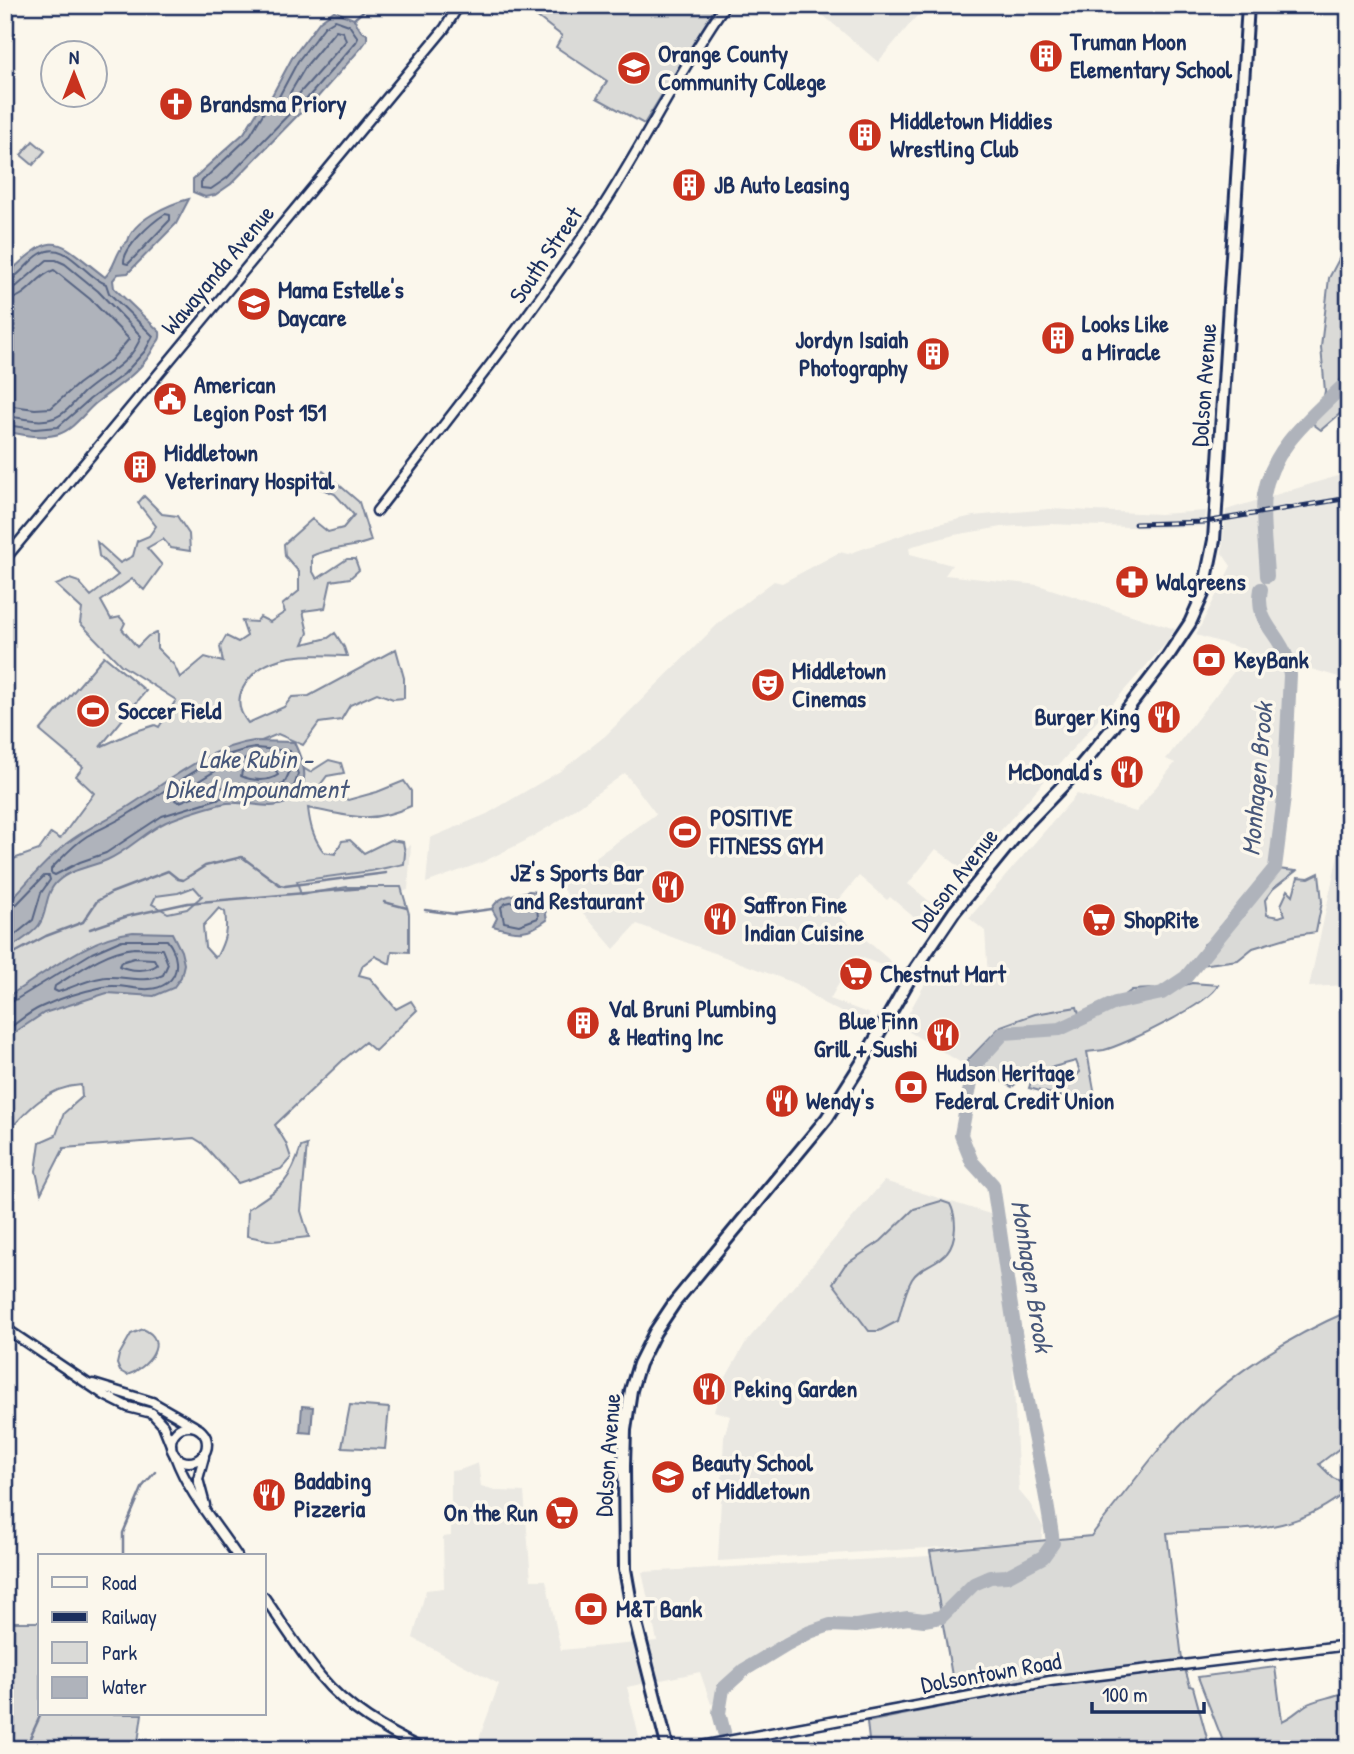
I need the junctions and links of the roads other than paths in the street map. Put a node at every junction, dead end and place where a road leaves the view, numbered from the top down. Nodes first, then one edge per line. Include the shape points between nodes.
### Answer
1 (459, 5) edge
2 (724, 5) edge
3 (1248, 5) edge
4 (377, 511) dead end
5 (5, 559) edge
6 (5, 1328) edge
7 (80, 1379) junction
8 (194, 1426) junction
9 (171, 1445) junction
10 (204, 1455) junction
11 (175, 1456) junction
12 (207, 1511) junction
13 (236, 1554) edge
14 (266, 1600) edge
15 (1349, 1644) edge
16 (423, 1749) edge
17 (668, 1749) edge
18 (684, 1749) edge

1 - 5 street, Wawayanda Avenue via 445,28
2 - 4 street, South Street via 619,181 554,279
3 - 17 main road, Dolson Avenue via 1214,540 1197,608 1140,694 950,918 827,1118 675,1302 639,1364 625,1430 625,1569
6 - 7 street
7 - 8 street via 152,1402
7 - 9 street via 120,1404 152,1413
8 - 9 street via 177,1430
8 - 10 street via 206,1437
9 - 11 street
10 - 11 street via 190,1462
10 - 12 street via 199,1486
11 - 12 street via 192,1495
12 - 13 street
14 - 16 street via 339,1696 385,1730
15 - 18 street, Dolsontown Road via 1050,1681

